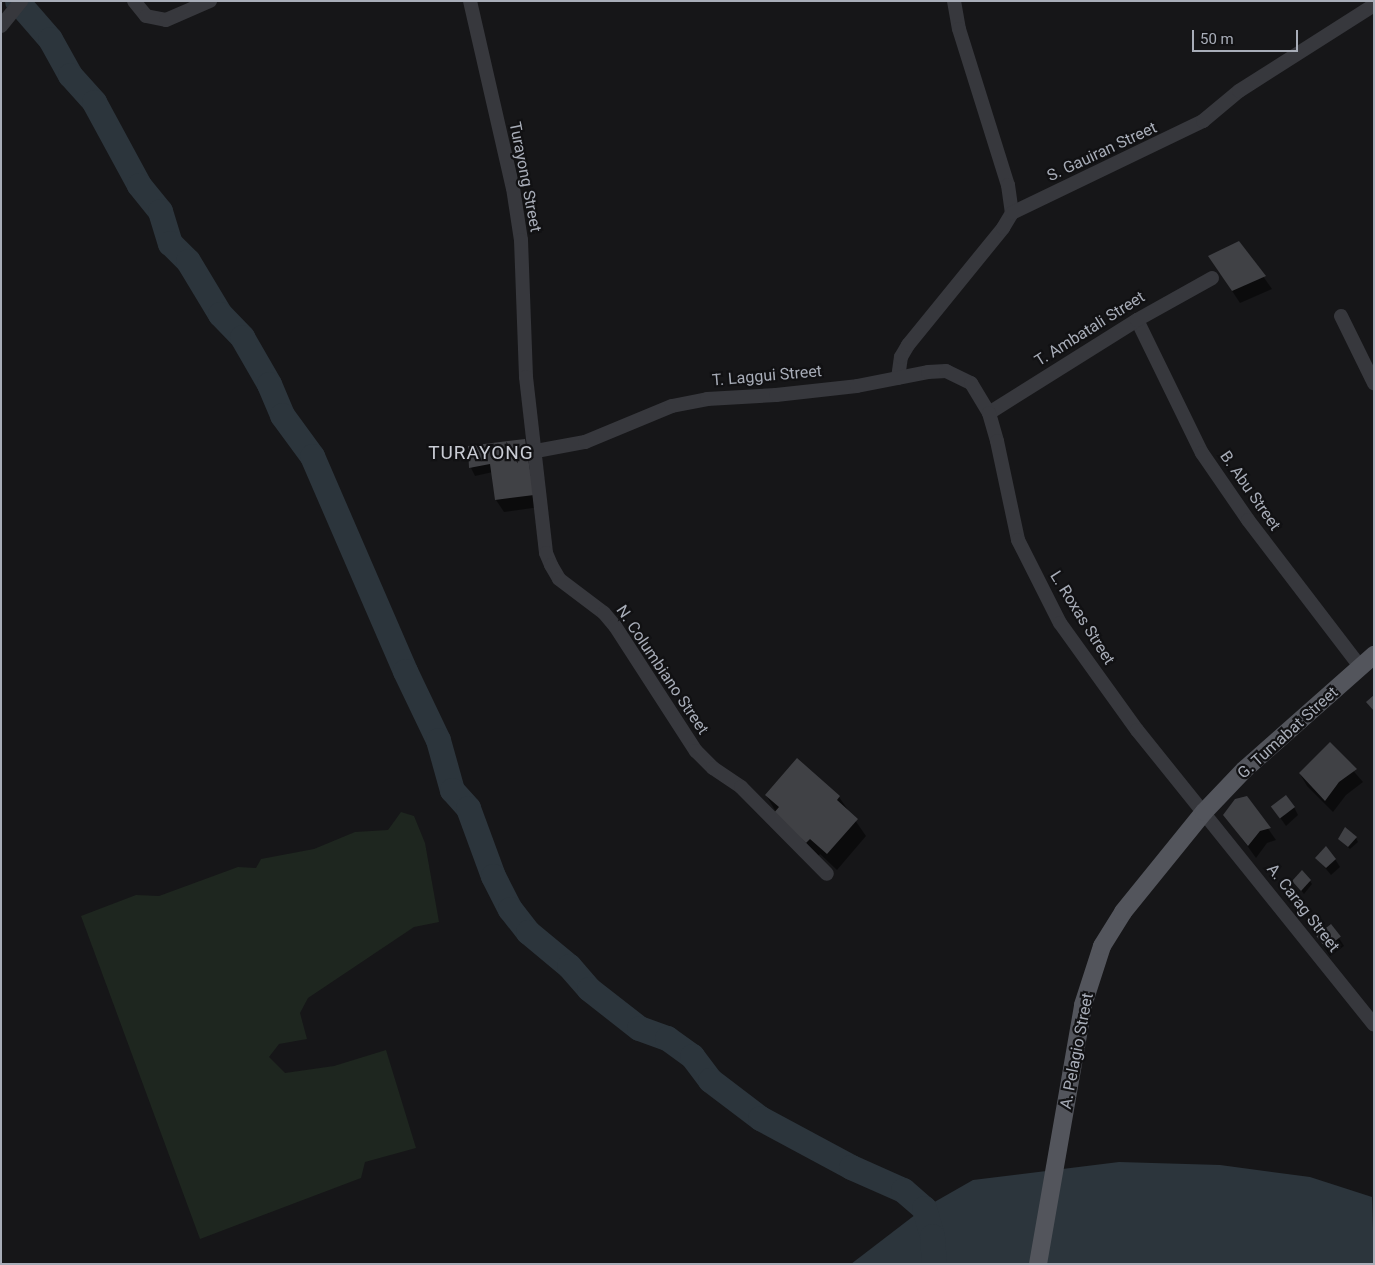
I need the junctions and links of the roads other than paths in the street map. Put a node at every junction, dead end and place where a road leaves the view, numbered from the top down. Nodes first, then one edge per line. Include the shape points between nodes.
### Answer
1 (21, 1) edge
2 (134, 1) edge
3 (210, 1) edge
4 (470, 1) edge
5 (954, 1) edge
6 (1374, 5) edge
7 (1, 26) edge
8 (1012, 213) junction
9 (1212, 278) dead end
10 (1341, 316) dead end
11 (1137, 320) junction
12 (898, 378) junction
13 (1374, 383) edge
14 (989, 413) junction
15 (536, 452) junction
16 (1367, 661) edge
17 (1204, 812) junction
18 (827, 874) dead end
19 (1374, 1025) edge
20 (1038, 1264) edge

1 - 7 street
2 - 3 street via 146,16 166,20
4 - 15 street, Turayong Street via 513,188 521,240 526,378
5 - 8 street via 959,30 1008,185
6 - 8 street, S. Gauiran Street via 1239,91 1196,125
8 - 12 street via 908,344 901,357
9 - 11 street, T. Ambatali Street
10 - 13 street
11 - 14 street, T. Ambatali Street
11 - 16 street, B. Abu Street via 1202,453 1248,520
12 - 14 street, T. Laggui Street via 946,371 959,376 971,383
12 - 15 street, T. Laggui Street via 776,395 736,395 688,402 627,423 585,442
14 - 17 street, L. Roxas Street via 1018,540 1045,596 1137,730
15 - 18 street, N. Columbiano Street via 546,553 559,579 604,613 615,626 704,761 741,787
16 - 17 main road, G. Tumabat Street via 1244,770
17 - 19 street, A. Carag Street
17 - 20 main road, A. Pelagio Street via 1123,912 1102,946 1083,1005

